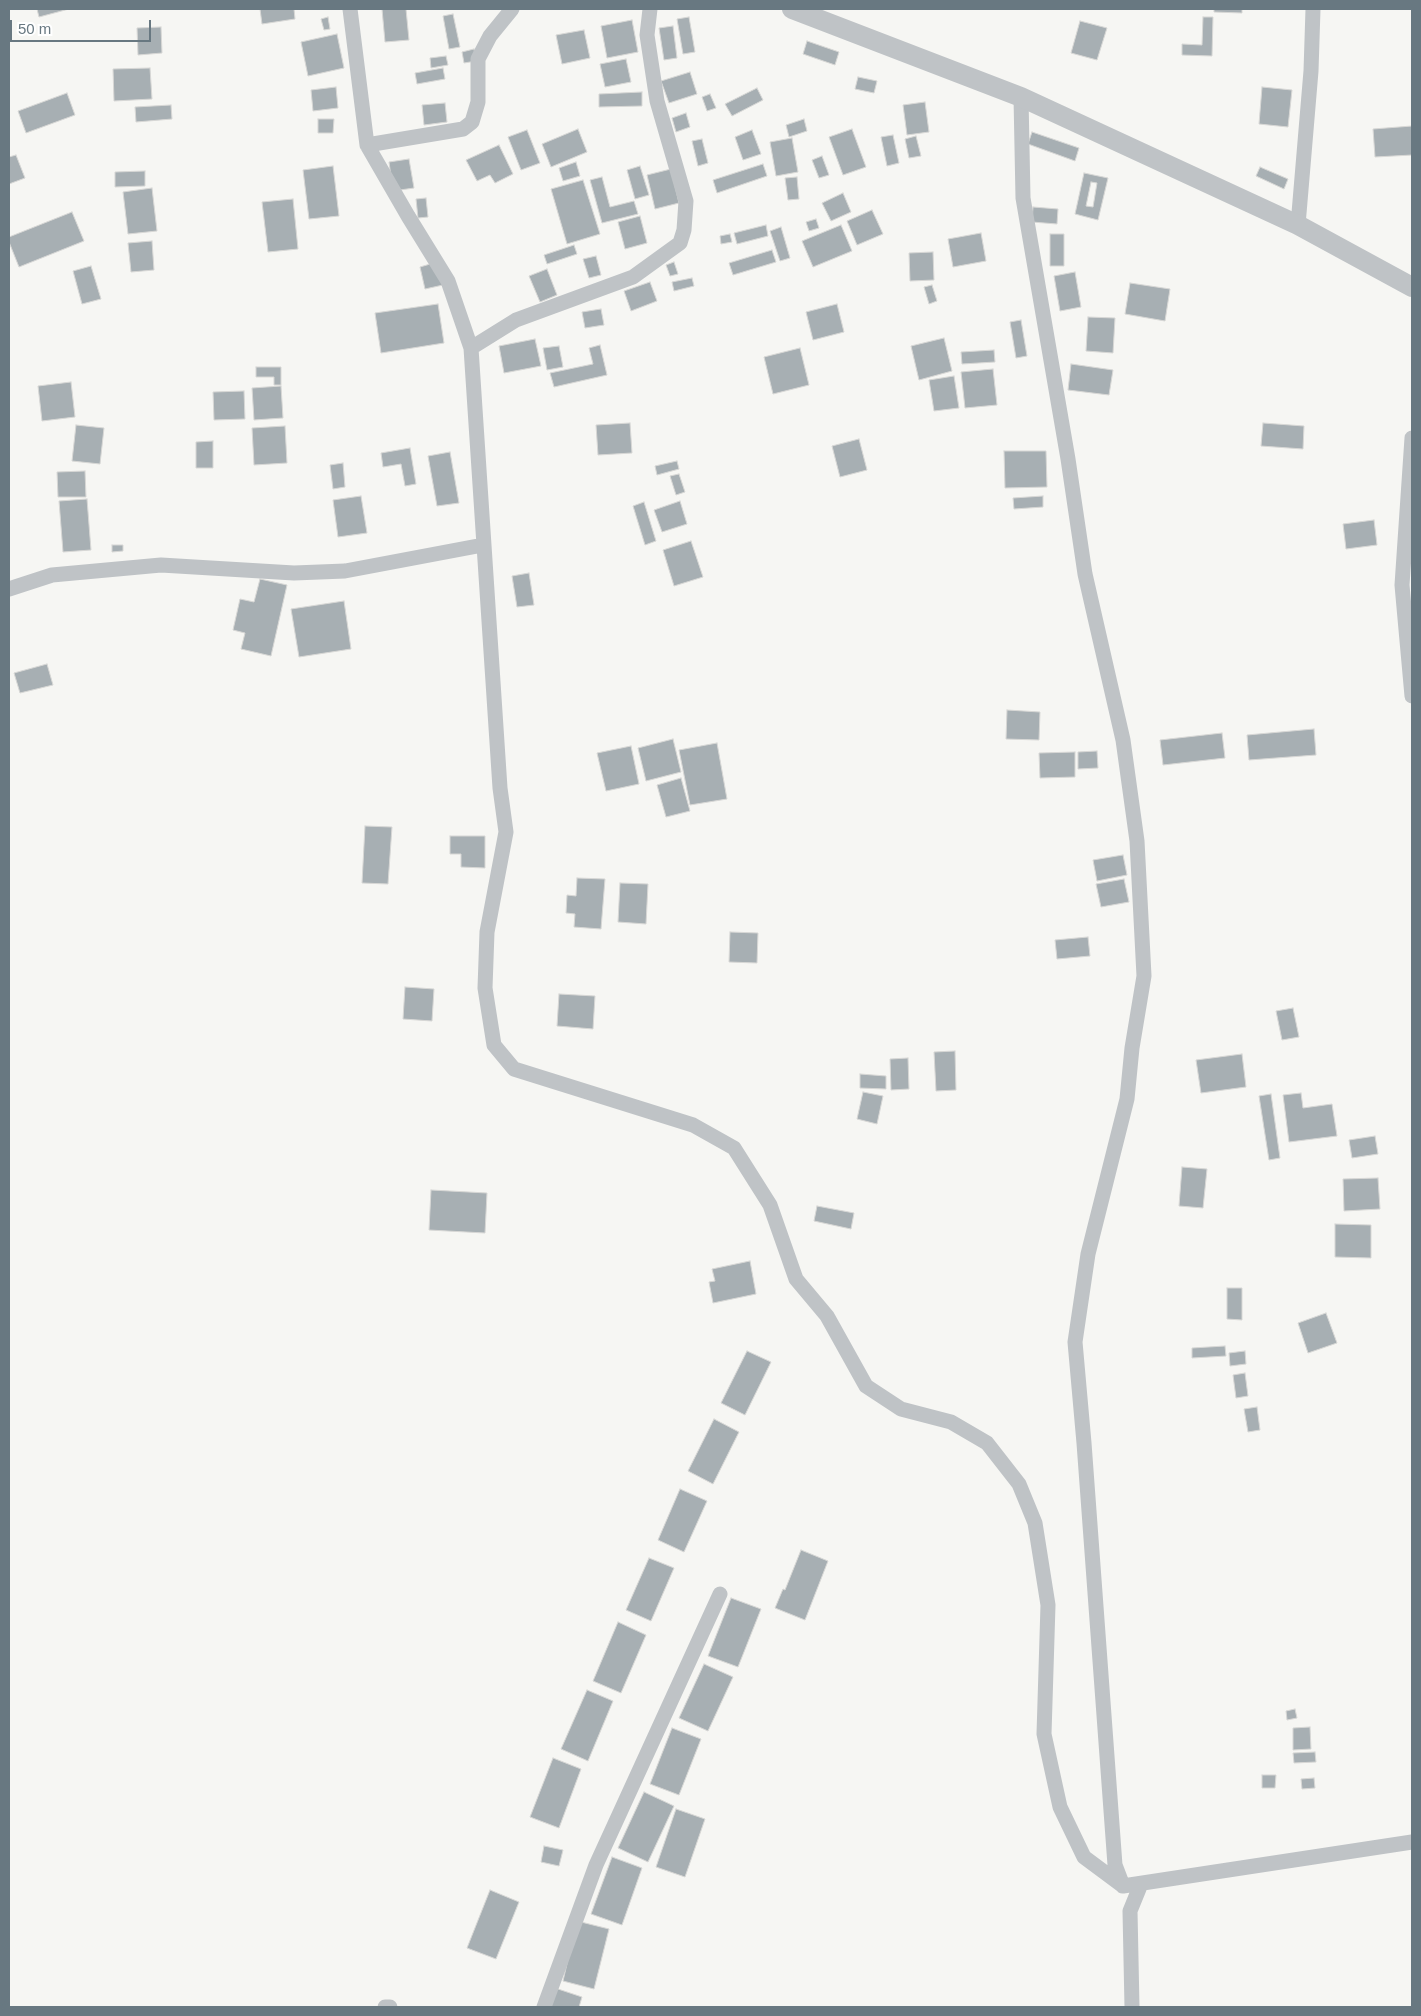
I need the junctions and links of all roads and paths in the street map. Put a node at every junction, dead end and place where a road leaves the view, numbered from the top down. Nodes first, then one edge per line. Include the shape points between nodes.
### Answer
1 (350, 9) edge
2 (512, 9) edge
3 (650, 9) edge
4 (792, 9) edge
5 (1313, 9) edge
6 (1021, 98) junction
7 (367, 145) junction
8 (1298, 225) junction
9 (1412, 287) edge
10 (471, 348) junction
11 (1412, 438) edge
12 (483, 545) junction
13 (9, 589) edge
14 (1412, 696) edge
15 (720, 1594) dead end
16 (1412, 1842) edge
17 (1141, 1884) junction
18 (1123, 1886) junction
19 (385, 2007) edge
20 (390, 2007) edge
21 (544, 2007) edge
22 (1132, 2007) edge

1 - 7 street
2 - 7 street via 490,36 478,59 478,102 472,122 463,129
3 - 10 street via 647,35 656,101 686,202 680,243 633,277 516,320
4 - 6 street
5 - 8 street
6 - 8 street
6 - 18 street via 1023,198 1085,574 1123,740 1137,841 1144,976 1127,1099 1088,1254 1075,1342 1115,1865
7 - 10 street via 448,281
8 - 9 street
10 - 12 street
11 - 14 street via 1402,586
12 - 13 street via 345,571 294,573 161,565 52,574
12 - 18 street via 506,832 487,932 485,988 494,1045 514,1069 693,1125 734,1148 770,1205 796,1279 827,1316 866,1386 901,1409 951,1422 987,1442 1019,1484 1035,1522 1048,1605 1044,1734 1060,1808 1084,1857
15 - 21 street via 596,1865
16 - 17 street
17 - 18 street
17 - 22 street via 1130,1911
19 - 20 street

